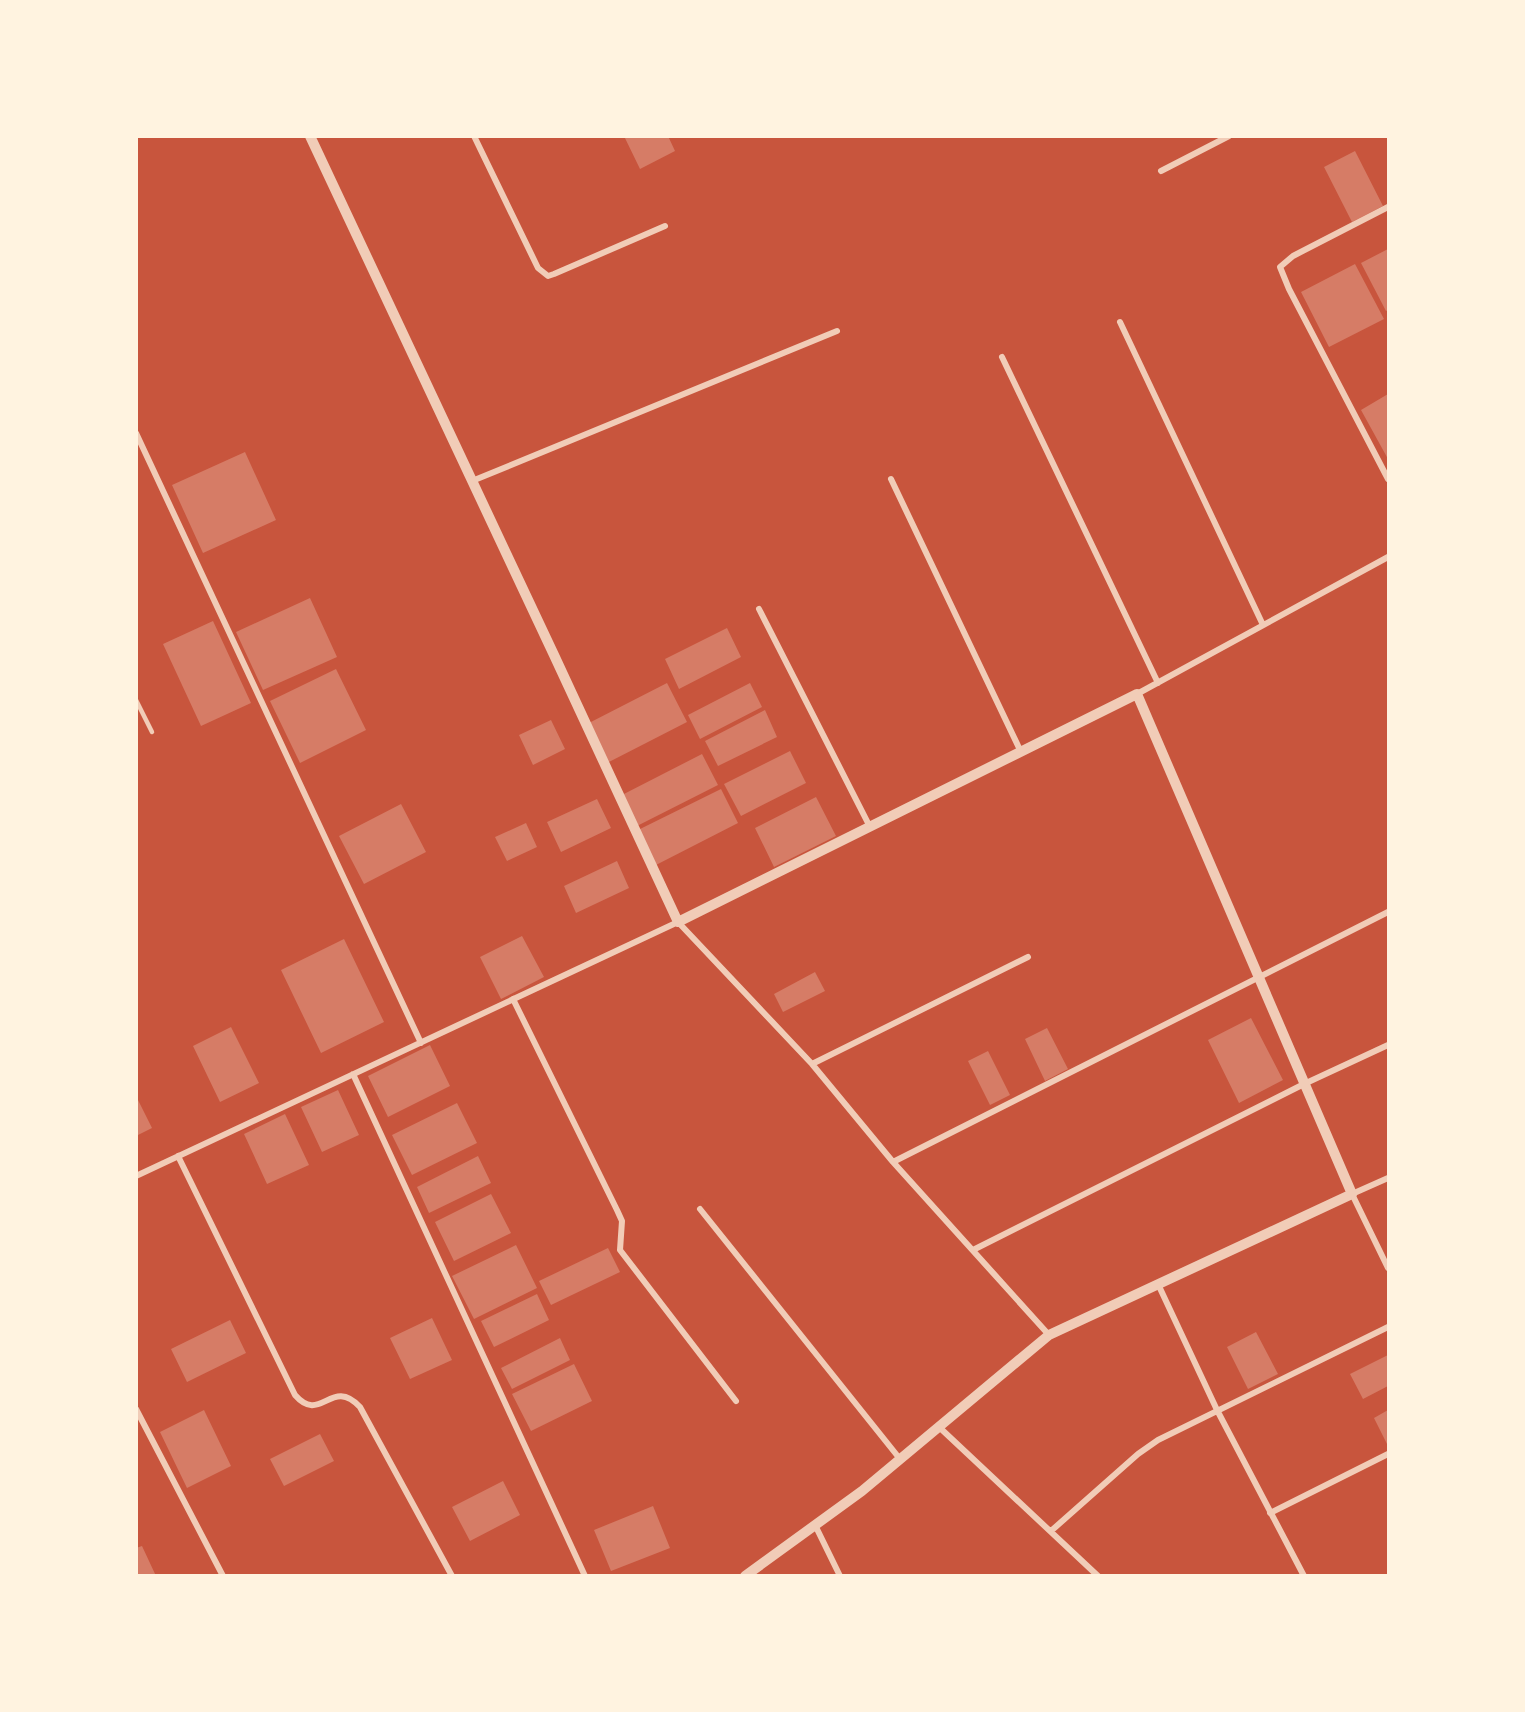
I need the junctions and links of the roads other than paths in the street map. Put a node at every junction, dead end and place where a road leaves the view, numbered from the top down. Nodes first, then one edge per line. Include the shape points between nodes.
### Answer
1 (310, 136) edge
2 (474, 136) edge
3 (1229, 136) edge
4 (1161, 171) dead end
5 (1389, 207) edge
6 (665, 226) dead end
7 (1120, 322) dead end
8 (837, 331) dead end
9 (1002, 357) dead end
10 (136, 433) edge
11 (891, 479) dead end
12 (1389, 479) edge
13 (472, 481) junction
14 (1389, 557) edge
15 (759, 609) dead end
16 (1263, 625) junction
17 (1158, 683) junction
18 (1137, 694) junction
19 (136, 700) edge
20 (152, 732) dead end
21 (1021, 752) junction
22 (870, 827) junction
23 (1389, 912) edge
24 (678, 922) junction
25 (1028, 957) dead end
26 (1259, 978) junction
27 (513, 999) junction
28 (421, 1043) junction
29 (1389, 1045) edge
30 (812, 1064) junction
31 (353, 1074) junction
32 (1304, 1084) junction
33 (178, 1156) junction
34 (893, 1162) junction
35 (136, 1176) edge
36 (1389, 1178) edge
37 (1352, 1194) junction
38 (700, 1209) dead end
39 (973, 1250) junction
40 (1389, 1268) edge
41 (1158, 1283) junction
42 (1389, 1327) edge
43 (1049, 1335) junction
44 (736, 1401) dead end
45 (136, 1409) edge
46 (1217, 1410) junction
47 (939, 1426) junction
48 (1389, 1454) edge
49 (900, 1459) junction
50 (1270, 1513) junction
51 (814, 1525) junction
52 (1051, 1531) junction
53 (223, 1575) edge
54 (452, 1575) edge
55 (585, 1575) edge
56 (745, 1575) edge
57 (840, 1575) edge
58 (1098, 1575) edge
59 (1304, 1575) edge

1 - 13 street
2 - 6 street via 543,274 554,274
3 - 4 street
5 - 12 street via 1293,256 1280,267
7 - 16 street
8 - 13 street
9 - 17 street
10 - 28 street
11 - 21 street
13 - 24 street
14 - 16 street
15 - 22 street
16 - 17 street
17 - 18 street
18 - 21 street
18 - 26 street
19 - 20 lane
21 - 22 street
22 - 24 street
23 - 26 street
24 - 27 street
24 - 30 street
25 - 30 street
26 - 32 street
26 - 34 street
27 - 28 street
27 - 44 street via 622,1221 620,1250
28 - 31 street
29 - 32 street
30 - 34 street
31 - 33 street
31 - 55 street
32 - 37 street
32 - 39 street
33 - 35 street
33 - 54 street via 295,1395 302,1404 313,1406 343,1395 360,1407
34 - 39 street
36 - 37 street
37 - 40 street
37 - 41 street
38 - 49 street
39 - 43 street
41 - 43 street
41 - 46 street
42 - 46 street
43 - 47 street
45 - 53 street
46 - 50 street
46 - 52 street via 1138,1454
47 - 49 street
47 - 52 street
48 - 50 street
49 - 51 street
50 - 59 street
51 - 56 street
51 - 57 street
52 - 58 street

